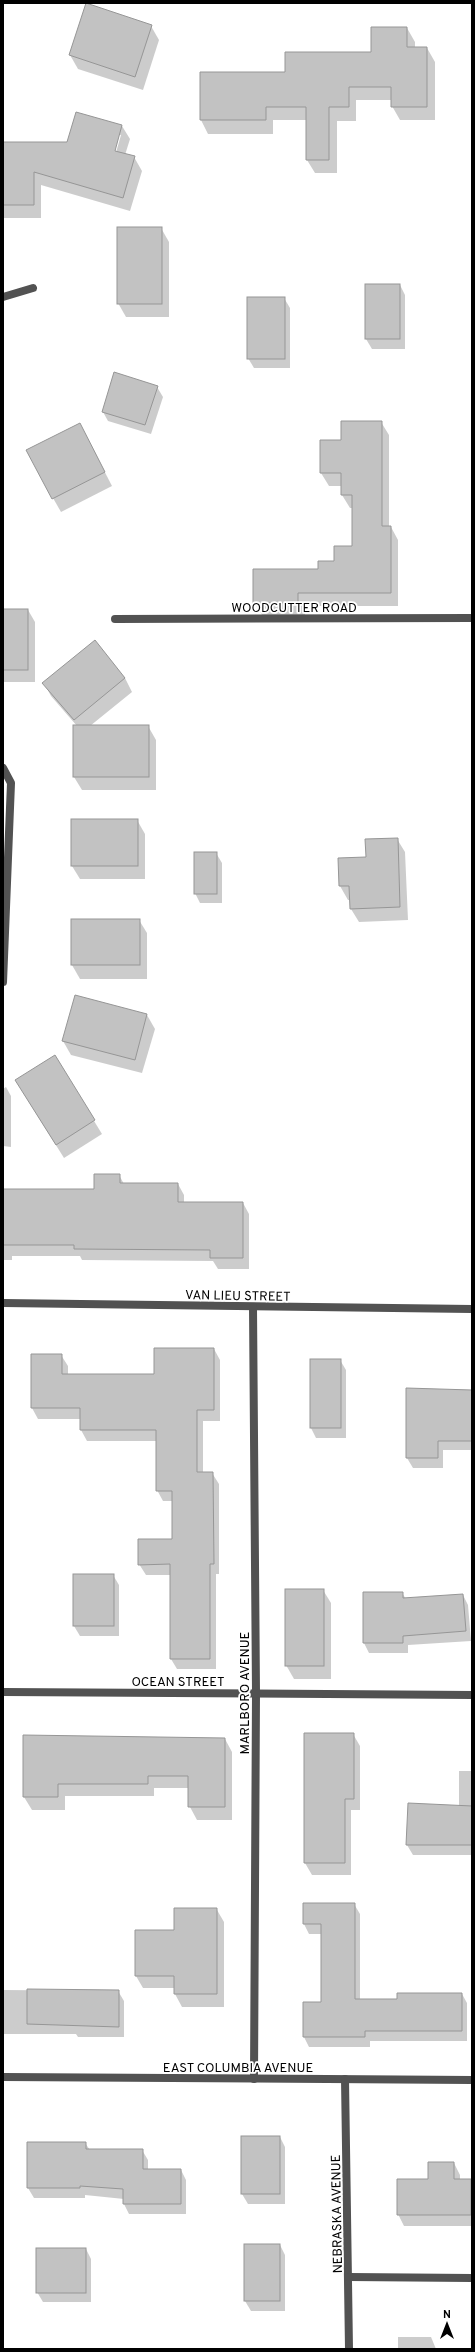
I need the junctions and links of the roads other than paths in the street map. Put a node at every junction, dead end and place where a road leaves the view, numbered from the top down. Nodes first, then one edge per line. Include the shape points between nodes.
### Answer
1 (33, 288) dead end
2 (3, 297) edge
3 (472, 618) edge
4 (115, 619) dead end
5 (3, 768) edge
6 (3, 982) edge
7 (3, 1303) edge
8 (253, 1307) junction
9 (472, 1309) edge
10 (3, 1692) edge
11 (256, 1693) junction
12 (472, 1695) edge
13 (3, 2077) edge
14 (254, 2079) junction
15 (345, 2079) junction
16 (472, 2080) edge
17 (349, 2277) junction
18 (472, 2278) edge
19 (349, 2349) edge

1 - 2 street
3 - 4 street, WOODCUTTER ROAD
5 - 6 street via 11,783
7 - 8 street, VAN LIEU STREET
8 - 9 street, VAN LIEU STREET
8 - 11 street, MARLBORO AVENUE
10 - 11 street, OCEAN STREET
11 - 12 street, OCEAN STREET
11 - 14 street, MARLBORO AVENUE
13 - 14 street, EAST COLUMBIA AVENUE
14 - 15 street, EAST COLUMBIA AVENUE
15 - 16 street, EAST COLUMBIA AVENUE
15 - 17 street, NEBRASKA AVENUE
17 - 18 street
17 - 19 street, NEBRASKA AVENUE

